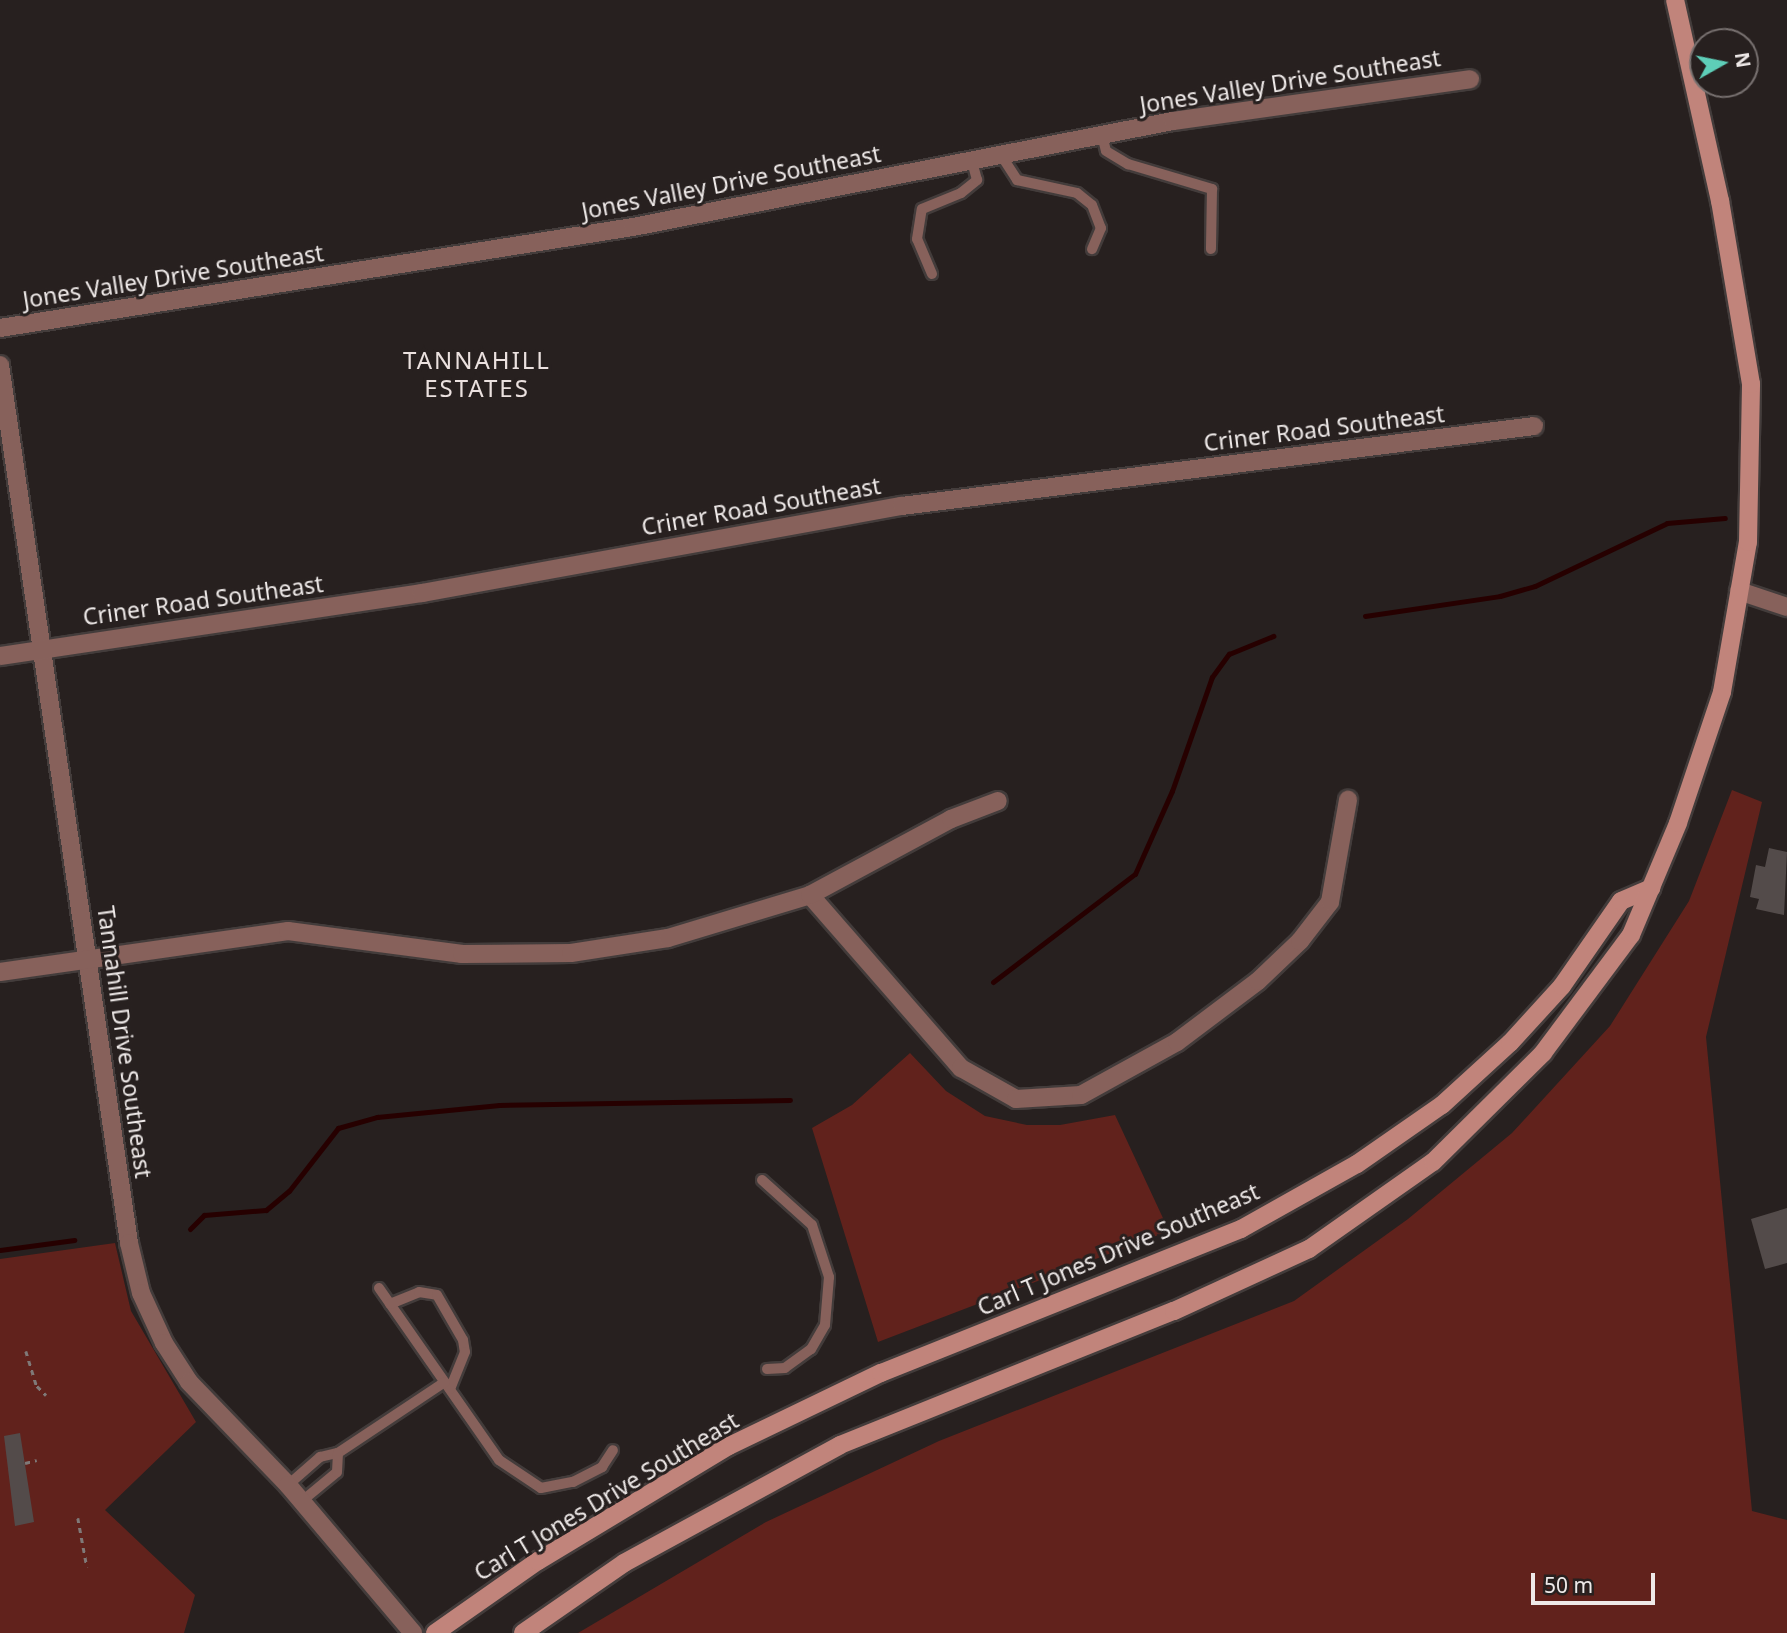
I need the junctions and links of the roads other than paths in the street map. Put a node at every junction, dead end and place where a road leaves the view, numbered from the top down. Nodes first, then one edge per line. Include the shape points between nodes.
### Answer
1 (1675, 0) edge
2 (1470, 79) dead end
3 (1102, 135) junction
4 (1001, 155) junction
5 (972, 161) junction
6 (1211, 248) dead end
7 (1092, 250) dead end
8 (932, 274) dead end
9 (0, 328) edge
10 (0, 365) edge
11 (1534, 426) dead end
12 (1740, 591) junction
13 (1787, 607) edge
14 (43, 649) junction
15 (0, 656) edge
16 (1348, 800) dead end
17 (998, 801) dead end
18 (1651, 888) junction
19 (810, 895) junction
20 (88, 958) junction
21 (0, 972) edge
22 (762, 1180) dead end
23 (379, 1288) dead end
24 (390, 1304) junction
25 (767, 1369) dead end
26 (447, 1386) junction
27 (613, 1450) dead end
28 (338, 1453) junction
29 (288, 1485) junction
30 (303, 1501) junction
31 (413, 1633) edge
32 (435, 1633) edge
33 (523, 1633) edge

1 - 12 main road via 1720,201 1751,384 1748,542
2 - 3 street, Jones Valley Drive Southeast
3 - 4 street, Jones Valley Drive Southeast
3 - 6 lane via 1106,151 1128,164 1212,189
4 - 5 street, Jones Valley Drive Southeast
4 - 7 lane via 1017,180 1077,193 1092,205 1101,228
5 - 8 lane via 977,180 961,193 922,209 917,239
5 - 9 street, Jones Valley Drive Southeast via 633,227
10 - 14 street, Tannahill Drive Southeast
11 - 14 street, Criner Road Southeast via 902,506 422,593
12 - 13 street
12 - 18 main road via 1722,692
14 - 15 street, Criner Road Southeast
14 - 20 street, Tannahill Drive Southeast
16 - 19 street via 1330,902 1300,941 1258,981 1177,1042 1081,1096 1016,1099 961,1068
17 - 19 street via 951,819
18 - 32 main road, Carl T Jones Drive Southeast via 1621,901 1562,986 1510,1043 1442,1105 1357,1164 1241,1229 881,1373 729,1446 538,1561
18 - 33 main road via 1631,935 1543,1053 1433,1162 1309,1249 1174,1311 840,1445 624,1563
19 - 20 street via 668,938 571,953 462,954 288,931
20 - 21 street
20 - 29 street, Tannahill Drive Southeast via 129,1243 141,1293 189,1382
22 - 25 lane via 812,1225 829,1277 825,1325 811,1349 785,1368
23 - 24 lane
24 - 26 lane
24 - 26 lane via 419,1292 437,1295 463,1339 465,1352
26 - 27 lane via 499,1460 541,1489 573,1482 602,1467
26 - 28 lane
28 - 29 lane via 320,1457
28 - 30 lane via 337,1472
29 - 30 street, Tannahill Drive Southeast
30 - 31 street, Tannahill Drive Southeast

